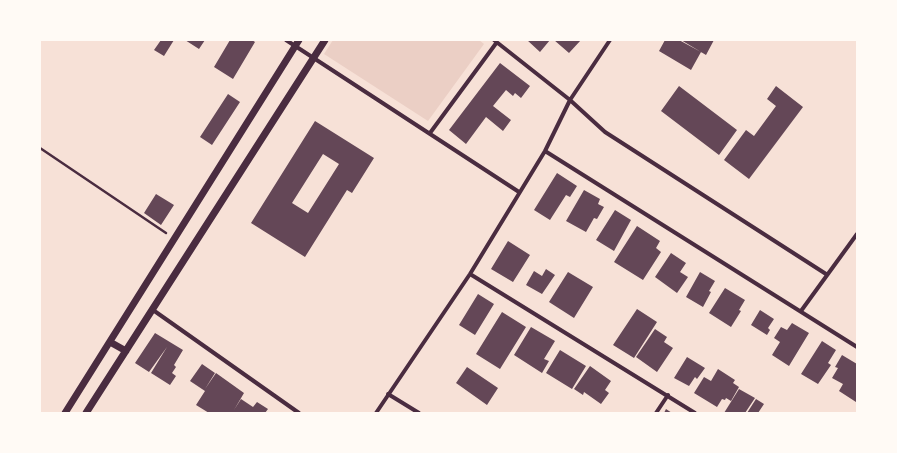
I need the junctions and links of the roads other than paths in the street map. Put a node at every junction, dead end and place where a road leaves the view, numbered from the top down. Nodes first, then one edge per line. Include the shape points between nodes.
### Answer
1 (286, 40) edge
2 (325, 40) edge
3 (610, 40) edge
4 (495, 41) edge
5 (297, 43) edge
6 (313, 59) junction
7 (570, 100) junction
8 (430, 133) junction
9 (545, 151) junction
10 (519, 192) junction
11 (857, 234) edge
12 (470, 274) junction
13 (826, 274) junction
14 (153, 310) junction
15 (801, 311) junction
16 (110, 342) junction
17 (857, 347) edge
18 (126, 351) junction
19 (388, 394) junction
20 (668, 395) junction
21 (65, 413) edge
22 (86, 413) edge
23 (299, 413) edge
24 (376, 413) edge
25 (419, 413) edge
26 (656, 413) edge
27 (695, 413) edge

1 - 5 street
2 - 6 street
3 - 7 street
4 - 7 street
4 - 8 street
5 - 6 street
5 - 16 street
6 - 8 street
6 - 14 street
7 - 9 street
7 - 13 street via 604,132
8 - 10 street
9 - 10 street
9 - 15 street
10 - 12 street
11 - 13 street
12 - 19 street
12 - 20 street
13 - 15 street
14 - 18 street
14 - 23 street
15 - 17 street
16 - 18 street
16 - 21 street
18 - 22 street
19 - 24 street
19 - 25 street
20 - 26 street
20 - 27 street

